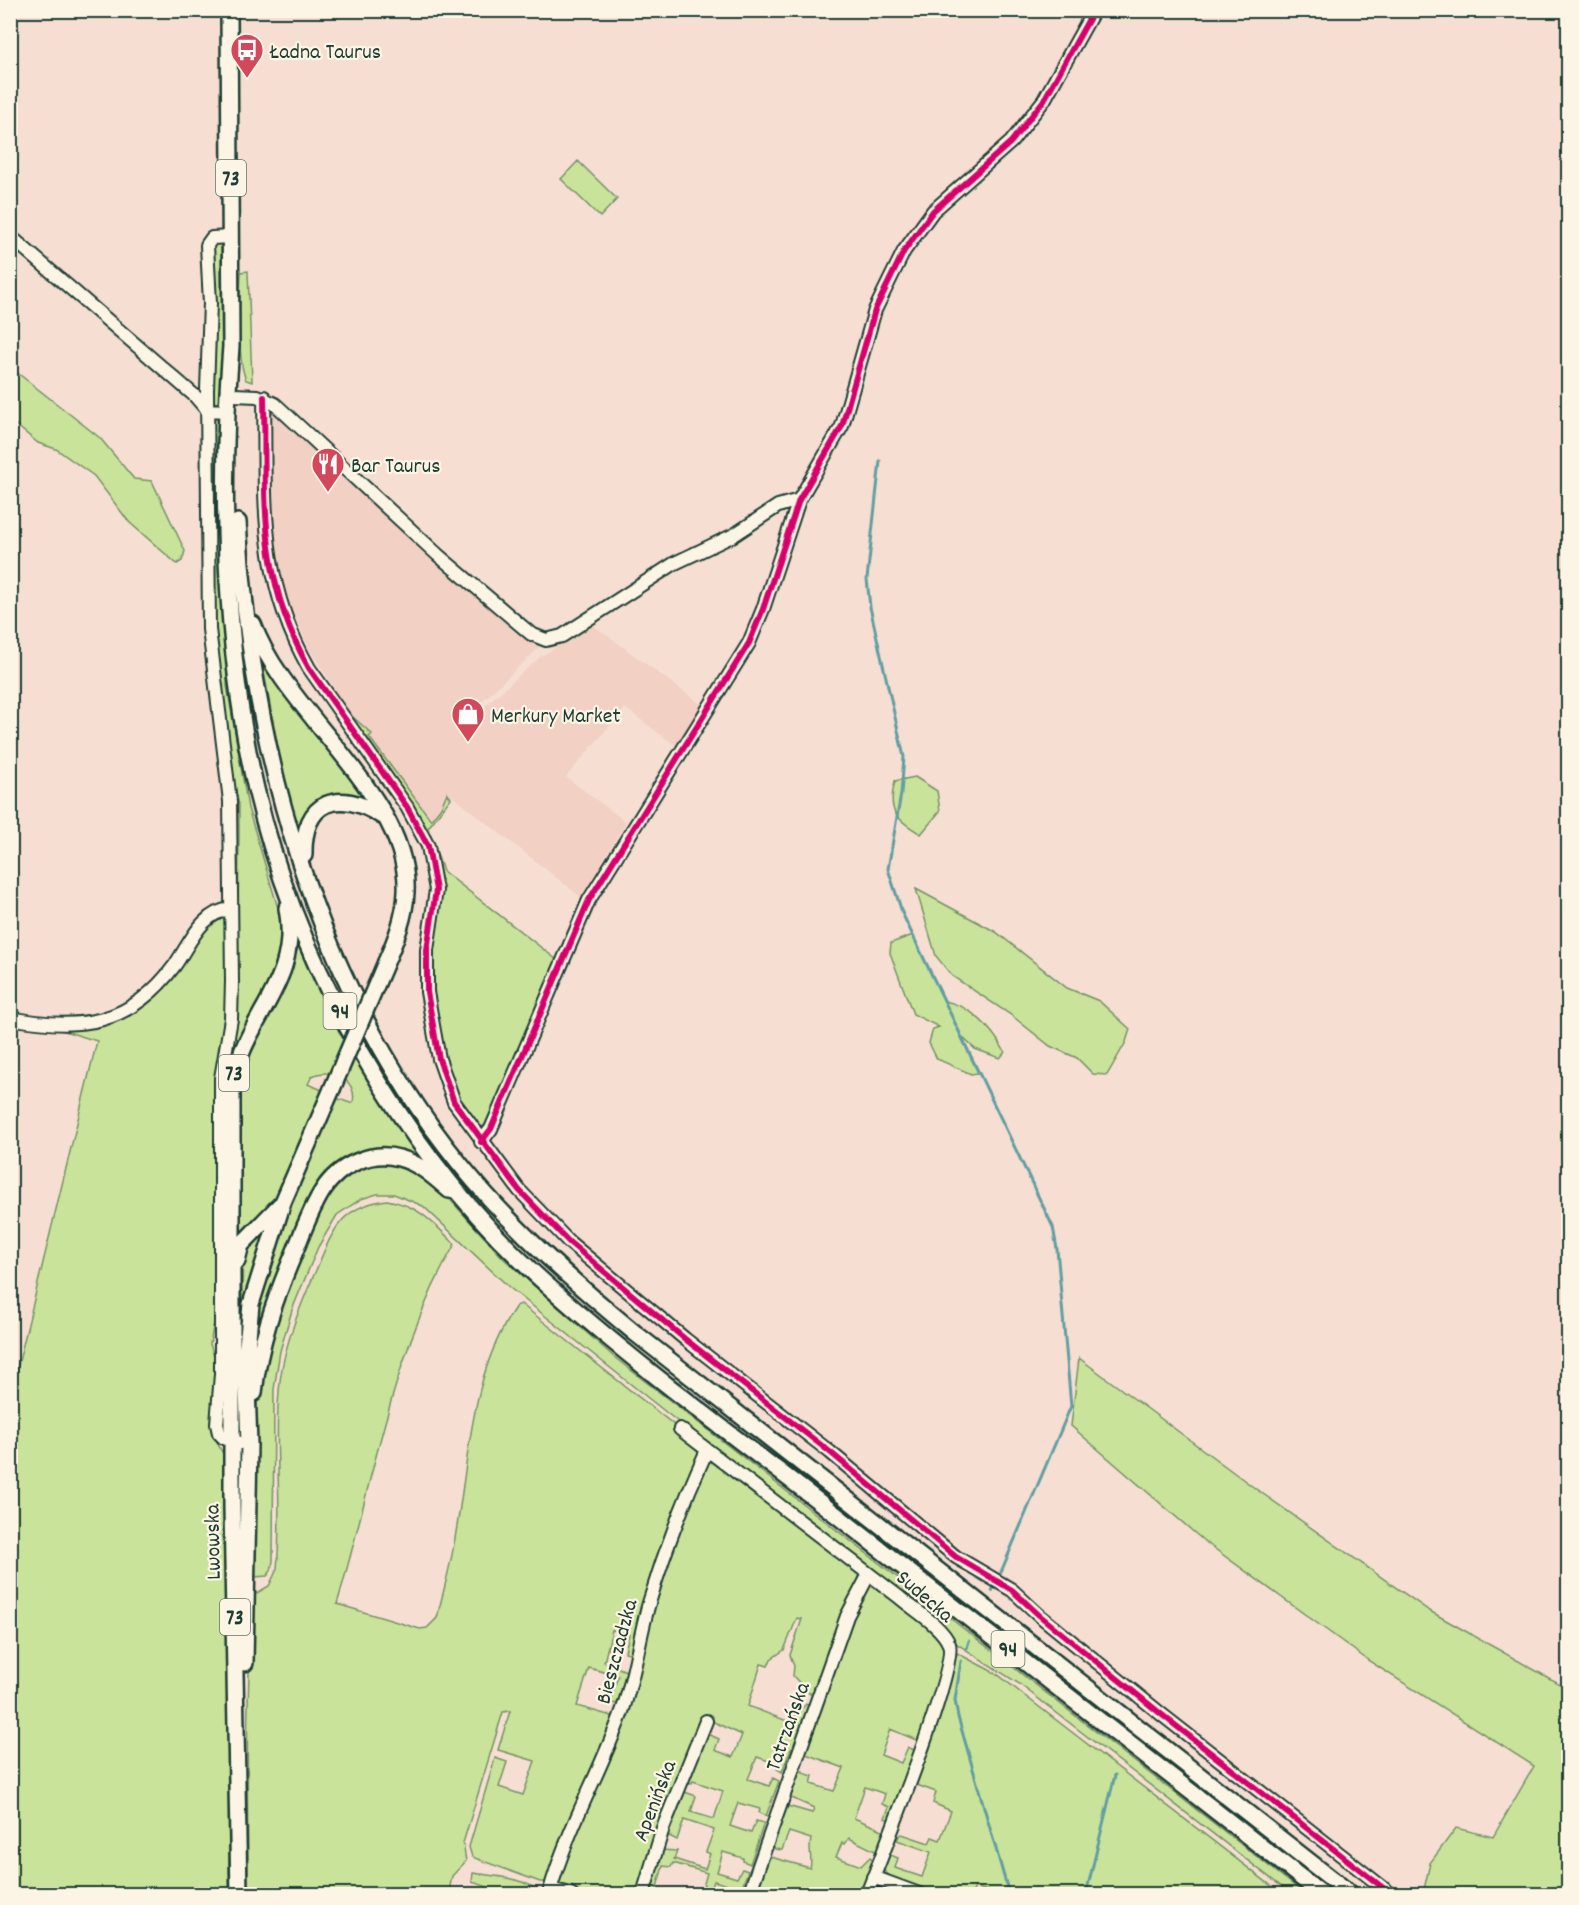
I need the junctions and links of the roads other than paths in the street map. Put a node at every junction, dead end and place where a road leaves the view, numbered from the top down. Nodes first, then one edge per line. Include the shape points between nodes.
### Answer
1 (229, 10) edge
2 (1094, 10) edge
3 (10, 236) edge
4 (231, 237) junction
5 (231, 346) junction
6 (234, 395) junction
7 (264, 397) junction
8 (207, 410) junction
9 (227, 411) junction
10 (799, 500) junction
11 (244, 598) junction
12 (385, 818) junction
13 (280, 869) junction
14 (311, 891) junction
15 (231, 909) junction
16 (10, 1018) edge
17 (481, 1142) junction
18 (283, 1202) junction
19 (476, 1213) junction
20 (234, 1290) junction
21 (680, 1429) dead end
22 (232, 1442) junction
23 (249, 1443) junction
24 (707, 1450) junction
25 (868, 1574) junction
26 (706, 1721) dead end
27 (238, 1792) junction
28 (873, 1877) junction
29 (550, 1892) edge
30 (239, 1894) edge
31 (571, 1894) edge
32 (643, 1894) edge
33 (748, 1894) edge
34 (867, 1894) edge
35 (919, 1894) edge
36 (1322, 1894) edge
37 (1351, 1894) edge
38 (1391, 1894) edge

1 - 4 main road, 73
2 - 10 street via 1044,100 1011,142 933,211 904,251 875,310 842,426
3 - 8 street
4 - 5 main road, 73
4 - 8 street via 212,238 207,245
5 - 6 main road, 73
5 - 9 main road, 73
6 - 7 street
6 - 11 main road, 73
7 - 10 street via 438,555 531,634 546,640 562,636 675,563 734,535 778,506
7 - 17 street via 266,523 276,591 295,644 309,668 397,792 428,846 436,890 426,972 435,1037 454,1102
8 - 9 street
8 - 15 street via 209,629 229,781
9 - 13 main road, 73 via 229,573 238,681 254,780
10 - 17 street via 749,643 589,900 491,1129
11 - 12 main road, 73 via 272,663
11 - 14 main road, 94 via 268,750
12 - 14 main road via 358,802 341,802 319,809 311,817 303,839
12 - 18 main road, 73, bridge via 400,850 406,876 402,921
13 - 19 main road, 94 via 347,1026 394,1104
13 - 20 main road, 73 via 291,932 286,964 276,990 245,1042 233,1078
14 - 37 main road, 94 via 355,995 400,1078 459,1163 549,1259 706,1390
15 - 16 street via 212,914 162,981 109,1017 67,1026
15 - 22 street via 231,1019 220,1078 221,1374 217,1424 219,1433
17 - 38 street via 544,1218 611,1280 956,1557 1012,1590 1161,1714
18 - 20 main road via 242,1245
18 - 23 main road, 73 via 251,1304 246,1359
19 - 23 main road via 420,1167 398,1157 363,1160 339,1172 324,1187 274,1301 262,1344
19 - 36 main road, 94 via 534,1273 612,1338
20 - 22 main road, Lwowska / 73
21 - 24 street, Sudecka
22 - 23 street
22 - 27 main road, Lwowska / 73
23 - 27 main road, Lwowska / 73 via 247,1626
24 - 25 street, Sudecka
24 - 29 street, Bieszczadzka via 660,1568 621,1713 573,1822
25 - 28 street, Sudecka via 934,1626 949,1644 950,1657 914,1771
25 - 33 street, Tatrzańska via 847,1616
26 - 32 street, Apenińska via 663,1828
27 - 30 main road, Lwowska / 73
28 - 34 street, Sudecka
28 - 35 street
29 - 31 street

